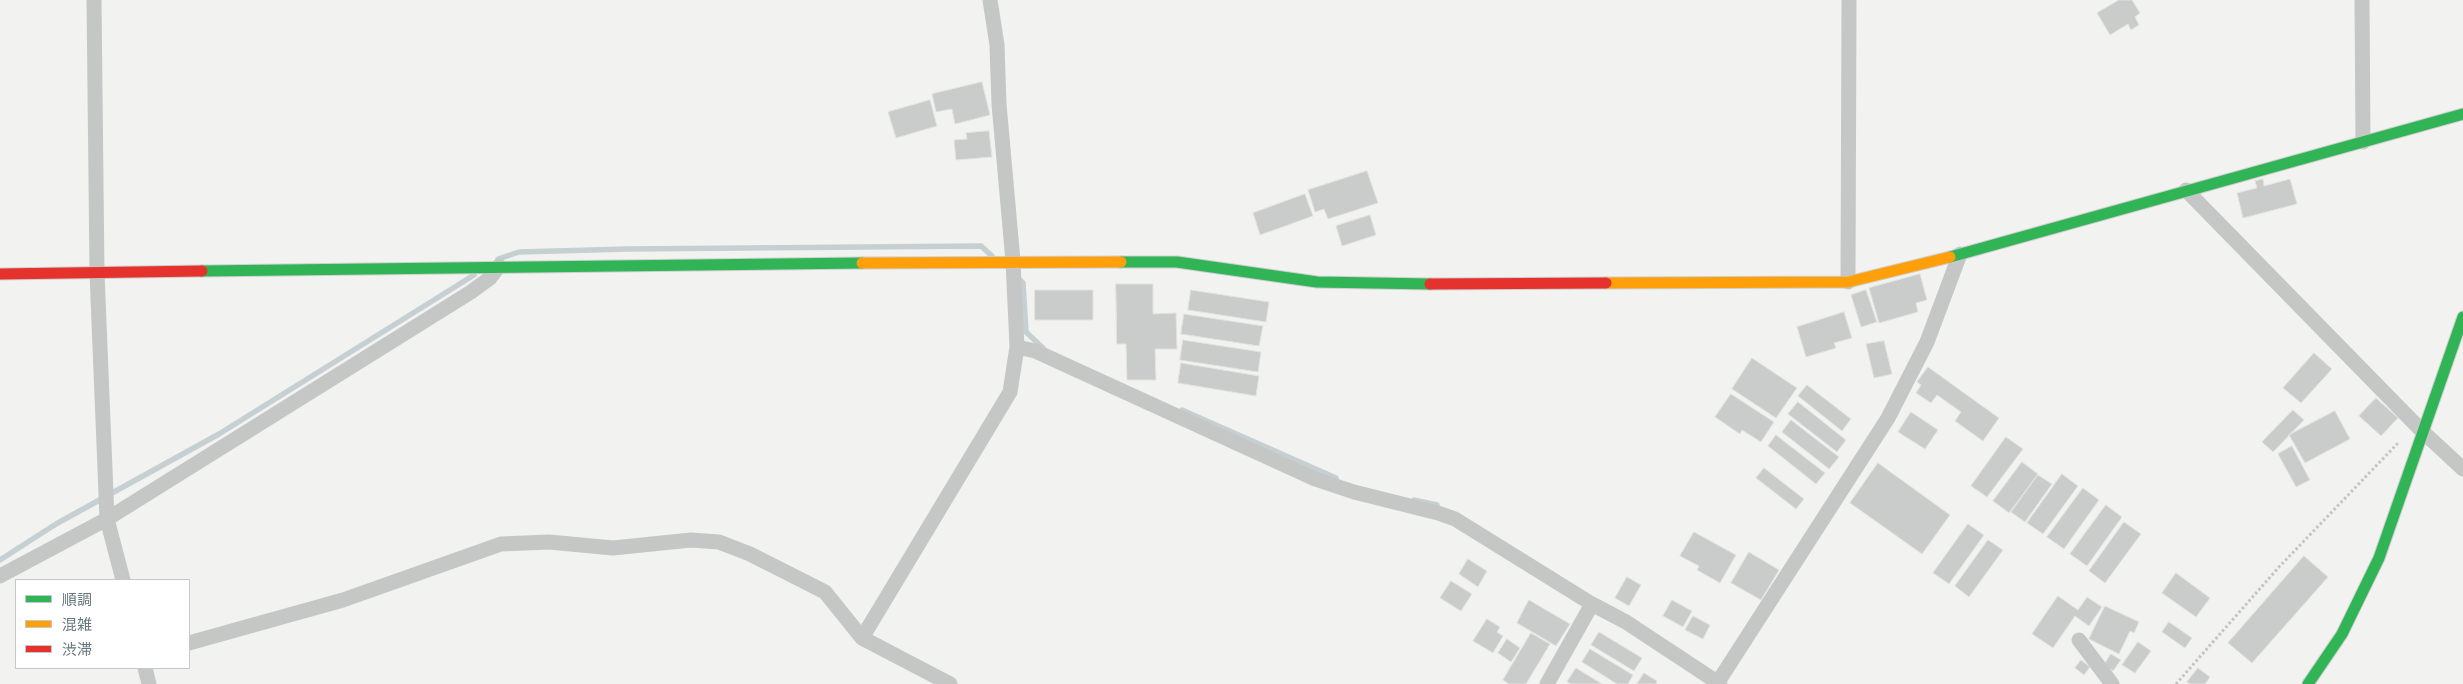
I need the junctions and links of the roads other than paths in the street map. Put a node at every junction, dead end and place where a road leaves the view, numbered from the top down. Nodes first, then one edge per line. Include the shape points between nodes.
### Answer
1 (94, 0) edge
2 (990, 0) edge
3 (1849, 0) edge
4 (2362, 0) edge
5 (2463, 114) edge
6 (2363, 142) junction
7 (2186, 190) junction
8 (1960, 254) junction
9 (1013, 261) junction
10 (499, 266) junction
11 (97, 273) junction
12 (0, 274) edge
13 (1848, 282) junction
14 (2463, 317) edge
15 (1017, 347) junction
16 (2419, 428) junction
17 (2463, 469) edge
18 (107, 519) junction
19 (0, 576) edge
20 (123, 579) edge
21 (1592, 604) junction
22 (862, 638) junction
23 (2079, 640) dead end
24 (190, 643) edge
25 (144, 669) edge
26 (1719, 683) edge
27 (149, 684) edge
28 (950, 684) edge
29 (1548, 684) edge
30 (2112, 684) edge
31 (2308, 684) edge

1 - 11 street
2 - 9 street via 997,44
3 - 13 street
4 - 6 street
5 - 6 street
6 - 7 street
7 - 8 street
7 - 16 street
8 - 13 street
8 - 26 street via 1927,342 1888,418
9 - 10 street
9 - 13 street via 1177,262 1317,282 1384,284
9 - 15 street
10 - 11 street
10 - 18 street via 490,278 470,292
11 - 12 street
11 - 18 street
14 - 16 street
15 - 21 street via 1035,351 1315,479 1455,519
15 - 22 street via 1010,392
16 - 17 street
16 - 31 street via 2379,558 2342,634
18 - 19 street
18 - 20 street
21 - 26 street via 1626,622
21 - 29 street
22 - 24 street via 825,592 750,554 719,542 691,540 613,548 549,542 501,544 343,600
22 - 28 street
23 - 30 street
25 - 27 street

